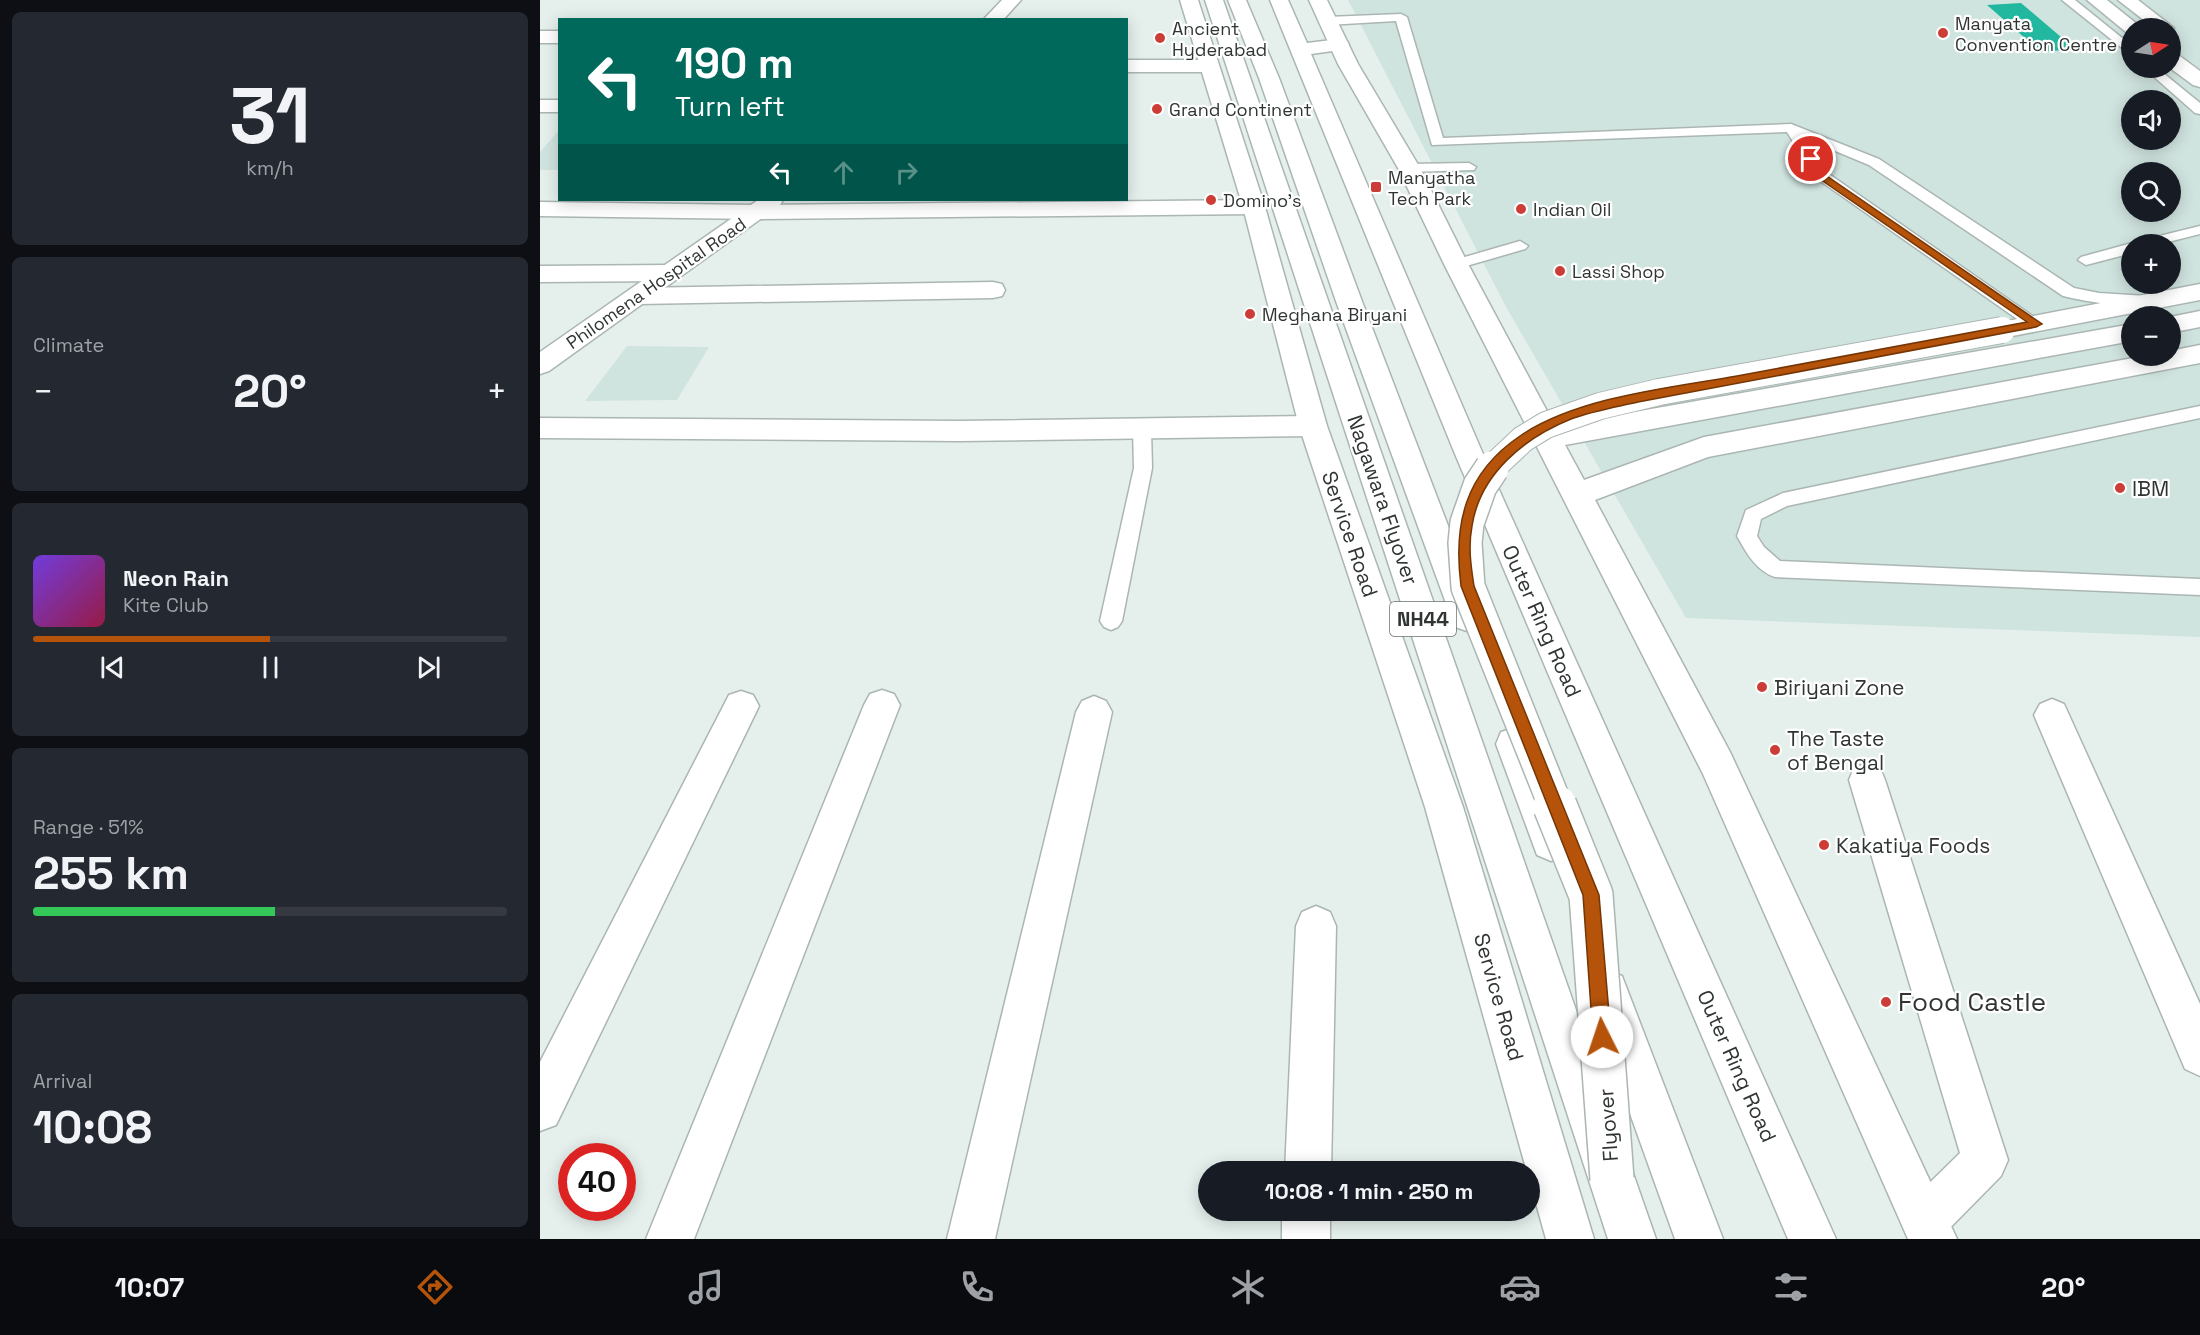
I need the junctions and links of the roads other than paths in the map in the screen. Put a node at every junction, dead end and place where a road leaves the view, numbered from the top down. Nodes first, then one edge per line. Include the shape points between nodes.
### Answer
1 (1012, 0) edge
2 (1189, 0) edge
3 (1214, 0) edge
4 (1238, 0) edge
5 (1279, 0) edge
6 (1318, 0) edge
7 (2068, 0) edge
8 (2096, 0) edge
9 (2127, 0) edge
10 (994, 18) edge
11 (2151, 18) edge
12 (2121, 19) edge
13 (1327, 21) junction
14 (540, 37) edge
15 (558, 38) edge
16 (2121, 43) edge
17 (1340, 45) junction
18 (1300, 50) junction
19 (1128, 66) edge
20 (1208, 66) junction
21 (2181, 66) edge
22 (2162, 78) edge
23 (2200, 81) edge
24 (540, 105) edge
25 (558, 106) edge
26 (2200, 110) edge
27 (1791, 128) junction
28 (1469, 167) dead end
29 (1409, 168) junction
30 (764, 206) edge
31 (1254, 207) junction
32 (540, 209) edge
33 (2200, 230) edge
34 (2181, 235) edge
35 (1520, 246) dead end
36 (2121, 251) edge
37 (2086, 260) dead end
38 (1456, 264) junction
39 (669, 273) junction
40 (540, 274) edge
41 (993, 290) dead end
42 (2200, 292) edge
43 (638, 296) junction
44 (2162, 300) junction
45 (2200, 319) edge
46 (2181, 322) edge
47 (2036, 324) junction
48 (2121, 334) edge
49 (2200, 354) edge
50 (540, 365) edge
51 (2200, 412) edge
52 (1313, 426) junction
53 (540, 428) edge
54 (1142, 430) junction
55 (1547, 438) junction
56 (1578, 494) junction
57 (2200, 587) edge
58 (1111, 621) dead end
59 (882, 705) dead end
60 (741, 706) dead end
61 (1094, 712) dead end
62 (2052, 715) dead end
63 (1867, 780) dead end
64 (1316, 926) dead end
65 (2200, 1054) edge
66 (540, 1109) edge
67 (1308, 1161) edge
68 (1612, 1179) junction
69 (1306, 1221) edge
70 (1929, 1230) edge
71 (670, 1239) edge
72 (971, 1239) edge
73 (1305, 1239) edge
74 (1570, 1239) edge
75 (1632, 1239) edge
76 (1699, 1239) edge
77 (1812, 1239) edge

1 - 10 main road
2 - 20 main road, Service Road
3 - 68 main road, Nagawara Flyover / NH44, bridge
4 - 76 main road, NH44
5 - 18 main road, Outer Ring Road
6 - 13 main road
7 - 16 lane
8 - 12 main road
9 - 11 main road
13 - 17 main road
13 - 27 lane via 1399,13 1437,142
14 - 15 main road
17 - 18 main road
17 - 29 main road
18 - 77 main road, Outer Ring Road via 1474,465
19 - 20 main road
20 - 31 main road, Service Road
21 - 23 main road
22 - 26 lane
24 - 25 main road
27 - 44 lane via 1874,162 2068,292 2121,300
27 - 47 lane via 1821,175
28 - 29 lane
29 - 38 main road
30 - 31 main road
30 - 32 main road
30 - 39 main road, Philomena Hospital Road
31 - 52 main road, Service Road
33 - 34 lane
35 - 38 lane
36 - 37 lane
38 - 55 main road
39 - 40 main road
39 - 43 main road, Philomena Hospital Road
41 - 43 main road
42 - 44 main road, Flyover
43 - 50 main road, Philomena Hospital Road
44 - 47 main road, Flyover
45 - 46 main road
47 - 68 main road, Flyover, bridge via 1638,398 1569,415 1523,439 1503,456 1473,499 1465,526 1463,556 1468,586 1591,895
48 - 55 main road
49 - 56 main road via 1704,447
51 - 57 lane via 1783,500 1753,515 1747,536 1757,553 1775,569
52 - 54 main road
52 - 74 main road, Service Road via 1443,807
53 - 54 main road
54 - 58 lane via 1143,468
55 - 56 main road
56 - 70 main road via 1717,764
59 - 71 main road
60 - 66 main road
61 - 72 main road
62 - 65 main road
63 - 70 main road via 1985,1160
64 - 67 main road
68 - 75 main road, Nagawara Flyover / NH44
69 - 73 main road

